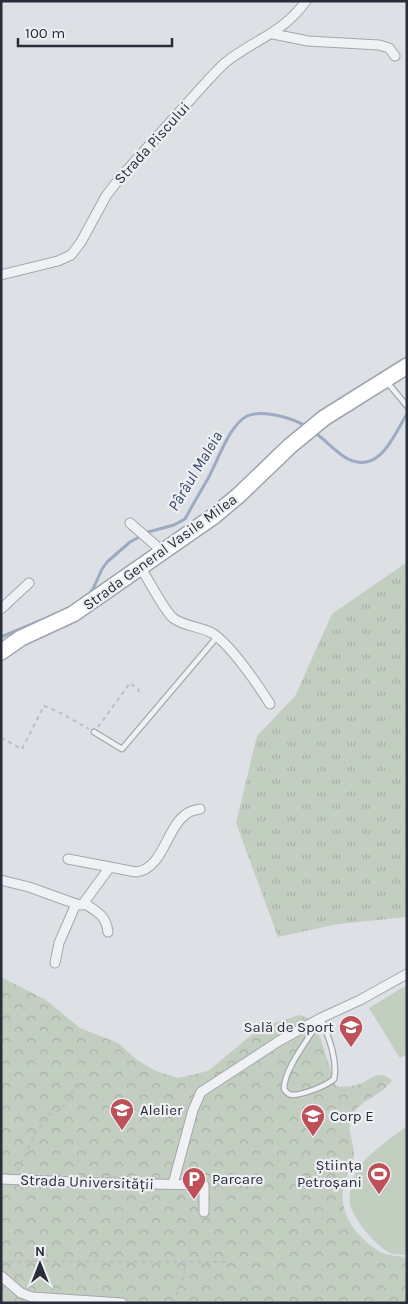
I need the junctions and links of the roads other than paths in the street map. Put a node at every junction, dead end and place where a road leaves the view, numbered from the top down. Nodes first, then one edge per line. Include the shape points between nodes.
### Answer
1 (306, 1) edge
2 (273, 34) junction
3 (395, 56) dead end
4 (1, 275) edge
5 (407, 366) edge
6 (385, 379) junction
7 (407, 406) edge
8 (130, 524) dead end
9 (162, 551) junction
10 (140, 567) junction
11 (30, 583) dead end
12 (1, 609) edge
13 (217, 636) junction
14 (1, 652) edge
15 (270, 704) dead end
16 (94, 732) road end
17 (200, 809) dead end
18 (68, 859) dead end
19 (110, 866) junction
20 (1, 880) edge
21 (80, 903) junction
22 (108, 932) dead end
23 (54, 963) dead end
24 (407, 974) edge
25 (321, 1018) junction
26 (1, 1179) edge
27 (174, 1184) junction
28 (204, 1212) dead end
29 (1, 1276) edge
30 (122, 1303) edge

1 - 2 street, Strada Piscului
2 - 3 street via 324,42 379,45 389,48
2 - 4 street, Strada Piscului via 224,63 209,79 119,179 71,255
5 - 6 main road, Strada General Vasile Milea
6 - 7 lane
6 - 9 main road, Strada General Vasile Milea via 324,418 228,506
8 - 9 street
9 - 10 main road, Strada General Vasile Milea
10 - 13 street via 174,618
10 - 14 main road, Strada General Vasile Milea via 73,614 21,638
11 - 12 street
13 - 15 street
13 - 16 lane via 122,749
17 - 19 street via 183,816 160,854 142,871
18 - 19 street
19 - 21 street
20 - 21 street
21 - 22 street via 102,916
21 - 23 street via 59,943
24 - 25 street, Strada Universității
25 - 25 lane via 287,1076 284,1083 287,1093 292,1095 313,1089 334,1079 336,1070
25 - 27 street, Strada Universității via 201,1092 192,1110
26 - 27 street, Strada Universității
27 - 28 street, Strada Universității via 204,1185
29 - 30 street via 21,1293 32,1297

